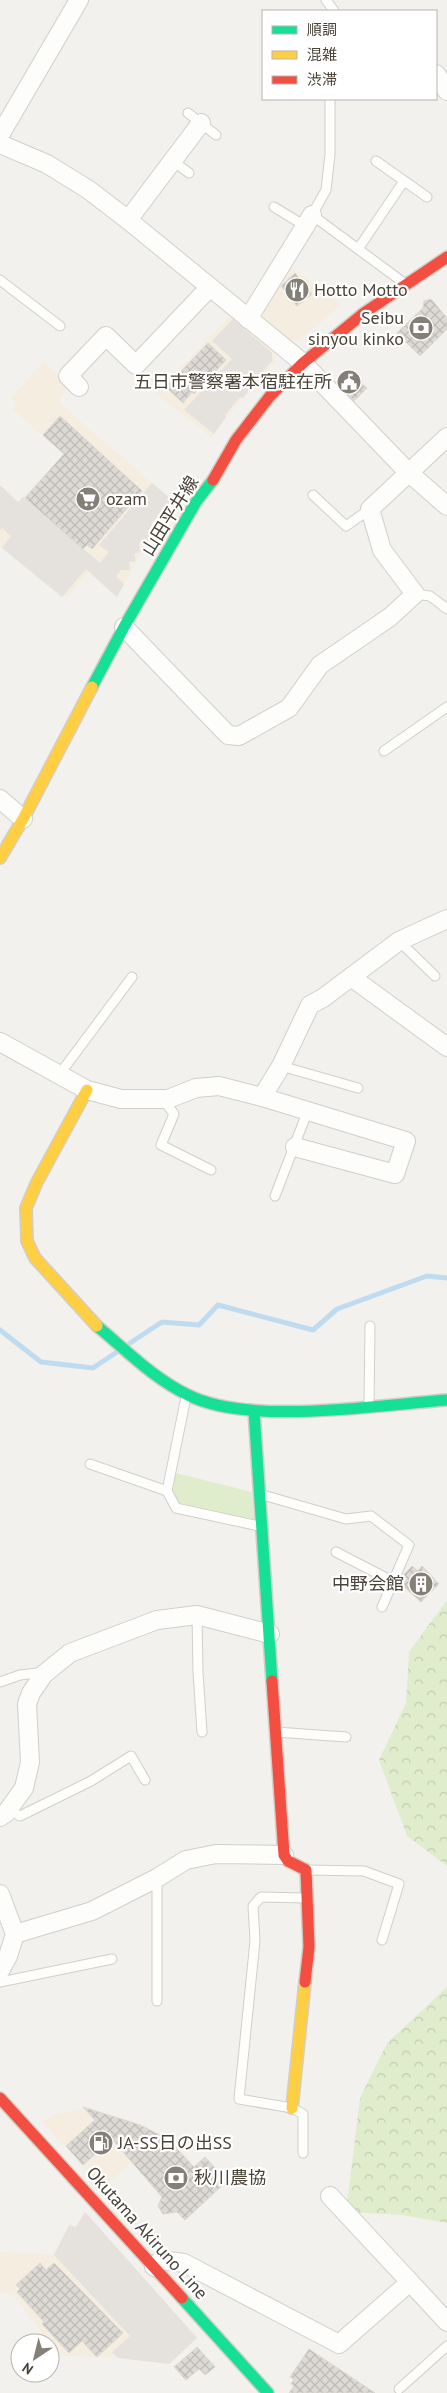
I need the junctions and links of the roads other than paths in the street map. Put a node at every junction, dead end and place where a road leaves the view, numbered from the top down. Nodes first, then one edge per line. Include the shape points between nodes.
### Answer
1 (79, 0) edge
2 (437, 75) edge
3 (447, 90) edge
4 (330, 100) edge
5 (194, 118) joint
6 (0, 135) edge
7 (216, 135) dead end
8 (0, 144) edge
9 (173, 161) junction
10 (376, 161) dead end
11 (189, 173) dead end
12 (404, 181) junction
13 (427, 197) dead end
14 (274, 207) dead end
15 (128, 220) junction
16 (309, 220) junction
17 (358, 249) junction
18 (447, 257) edge
19 (431, 268) junction
20 (442, 278) dead end
21 (0, 280) edge
22 (406, 284) junction
23 (209, 288) junction
24 (248, 320) junction
25 (60, 326) dead end
26 (303, 363) junction
27 (80, 387) dead end
28 (447, 437) edge
29 (408, 472) junction
30 (313, 495) dead end
31 (447, 506) edge
32 (370, 509) junction
33 (415, 594) junction
34 (447, 609) edge
35 (124, 628) junction
36 (447, 707) edge
37 (384, 751) dead end
38 (0, 800) edge
39 (23, 819) junction
40 (0, 858) edge
41 (447, 919) edge
42 (399, 941) junction
43 (435, 976) dead end
44 (351, 977) junction
45 (132, 978) dead end
46 (0, 1042) edge
47 (447, 1047) edge
48 (281, 1066) junction
49 (59, 1075) junction
50 (358, 1088) dead end
51 (87, 1090) junction
52 (262, 1097) junction
53 (163, 1099) junction
54 (308, 1110) junction
55 (295, 1147) junction
56 (211, 1170) dead end
57 (275, 1196) dead end
58 (370, 1326) dead end
59 (187, 1394) junction
60 (447, 1400) edge
61 (369, 1405) junction
62 (254, 1411) junction
63 (90, 1464) dead end
64 (167, 1490) junction
65 (260, 1494) junction
66 (262, 1526) junction
67 (336, 1552) dead end
68 (392, 1581) junction
69 (382, 1607) dead end
70 (196, 1615) junction
71 (270, 1634) junction
72 (47, 1672) junction
73 (0, 1682) edge
74 (202, 1732) dead end
75 (276, 1732) junction
76 (346, 1737) dead end
77 (145, 1780) dead end
78 (4, 1813) edge
79 (284, 1855) junction
80 (306, 1870) junction
81 (157, 1878) junction
82 (0, 1894) edge
83 (307, 1898) junction
84 (15, 1934) junction
85 (382, 1940) dead end
86 (112, 1959) dead end
87 (0, 1970) edge
88 (0, 1982) edge
89 (157, 2001) dead end
90 (0, 2098) edge
91 (292, 2108) junction
92 (303, 2153) dead end
93 (330, 2196) dead end
94 (154, 2267) junction
95 (410, 2282) junction
96 (447, 2322) edge
97 (447, 2346) edge
98 (399, 2389) dead end
99 (268, 2393) edge

1 - 6 street
2 - 3 street
4 - 16 lane via 326,190
5 - 7 lane
5 - 9 street
8 - 15 street via 47,164
9 - 11 lane
9 - 15 street
10 - 12 lane
12 - 13 lane
12 - 17 lane
14 - 16 lane
15 - 23 street
16 - 17 lane
16 - 24 street
17 - 22 lane
18 - 19 street, 山田平井線
19 - 20 street
19 - 22 street, 山田平井線
21 - 25 lane
22 - 26 street, 山田平井線 via 364,313
23 - 24 street
23 - 27 street via 136,365 106,336 68,376
24 - 26 street
26 - 29 street
26 - 35 street, 山田平井線 via 270,396 236,440 218,474 196,502
28 - 29 street
29 - 31 street
29 - 32 street
30 - 32 lane via 346,526
32 - 33 street via 382,550
33 - 34 lane via 430,596
33 - 35 street via 390,617 320,665 289,708 239,736 228,736
35 - 39 street, 山田平井線
36 - 37 lane
38 - 39 street
39 - 40 street, 山田平井線
41 - 42 street
42 - 43 lane
42 - 44 street
44 - 47 street
44 - 48 street via 310,1004
45 - 49 lane
46 - 49 street
48 - 50 lane
48 - 52 street
49 - 51 street
51 - 53 street via 121,1099
51 - 59 street via 26,1208 27,1241 35,1258 88,1318 136,1359
52 - 53 street via 219,1086 196,1088
52 - 54 street
53 - 56 lane via 174,1114 161,1145
54 - 55 lane
54 - 55 street via 406,1141 394,1174
55 - 57 lane
58 - 61 lane
59 - 62 street via 210,1404
59 - 64 lane
60 - 61 street
61 - 62 street
62 - 65 street
63 - 64 lane
64 - 66 lane via 176,1508
65 - 66 street
65 - 68 lane via 346,1520 371,1516 409,1544
66 - 71 street
67 - 68 lane
68 - 69 lane
70 - 71 street
70 - 72 street via 157,1620 70,1653
70 - 74 lane
71 - 75 street
72 - 73 lane via 20,1675
72 - 78 street via 27,1704 30,1762 24,1788
75 - 76 lane
75 - 79 street
77 - 78 lane via 131,1756 91,1781 20,1816
79 - 80 street via 288,1861
79 - 81 street via 216,1854 193,1858
80 - 83 street
80 - 85 lane via 364,1871 399,1884
81 - 84 street via 92,1911
81 - 89 lane
82 - 84 street
83 - 91 street via 309,1946
83 - 91 lane via 261,1897 253,1906 256,1940 239,2099
84 - 87 street
86 - 88 lane
90 - 94 street, Okutama Akiruno Line
91 - 92 lane via 303,2114
93 - 95 street
94 - 95 street via 161,2260 184,2263 339,2344
94 - 99 street, Okutama Akiruno Line
95 - 96 street
97 - 98 lane

